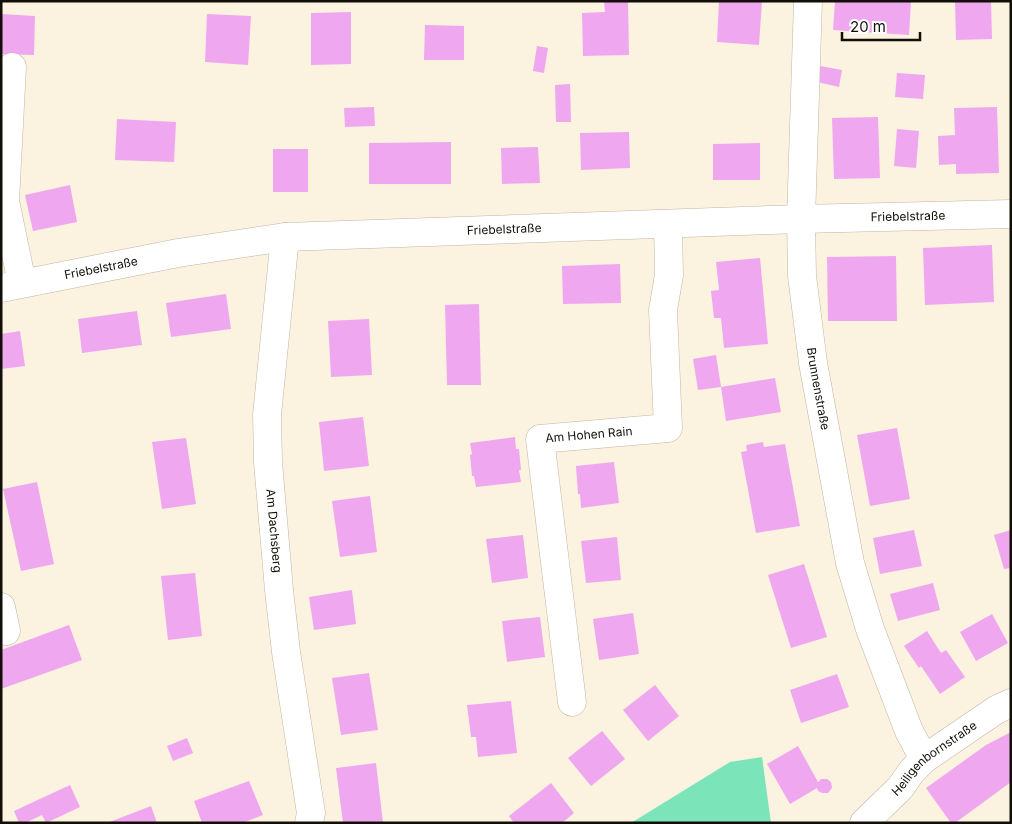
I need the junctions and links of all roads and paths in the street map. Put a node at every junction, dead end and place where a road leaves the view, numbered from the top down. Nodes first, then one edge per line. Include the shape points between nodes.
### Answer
1 (808, 1) edge
2 (12, 67) dead end
3 (1011, 214) edge
4 (801, 219) junction
5 (668, 224) junction
6 (285, 237) junction
7 (12, 285) edge
8 (572, 702) dead end
9 (1011, 703) edge
10 (924, 759) junction
11 (309, 823) edge
12 (864, 823) edge

1 - 4 street, Brunnenstraße
2 - 7 street via 5,201
3 - 4 street, Friebelstraße
4 - 5 street, Friebelstraße
4 - 10 street, Brunnenstraße via 802,276 812,353 850,563 870,628 909,731
5 - 6 street, Friebelstraße
5 - 8 street, Am Hohen Rain via 669,274 663,310 668,428 540,439
6 - 7 street, Friebelstraße via 178,252
6 - 11 street, Am Dachsberg via 267,415 268,462 279,590 311,813
9 - 10 street, Heiligenbornstraße
10 - 12 street, Heiligenbornstraße

